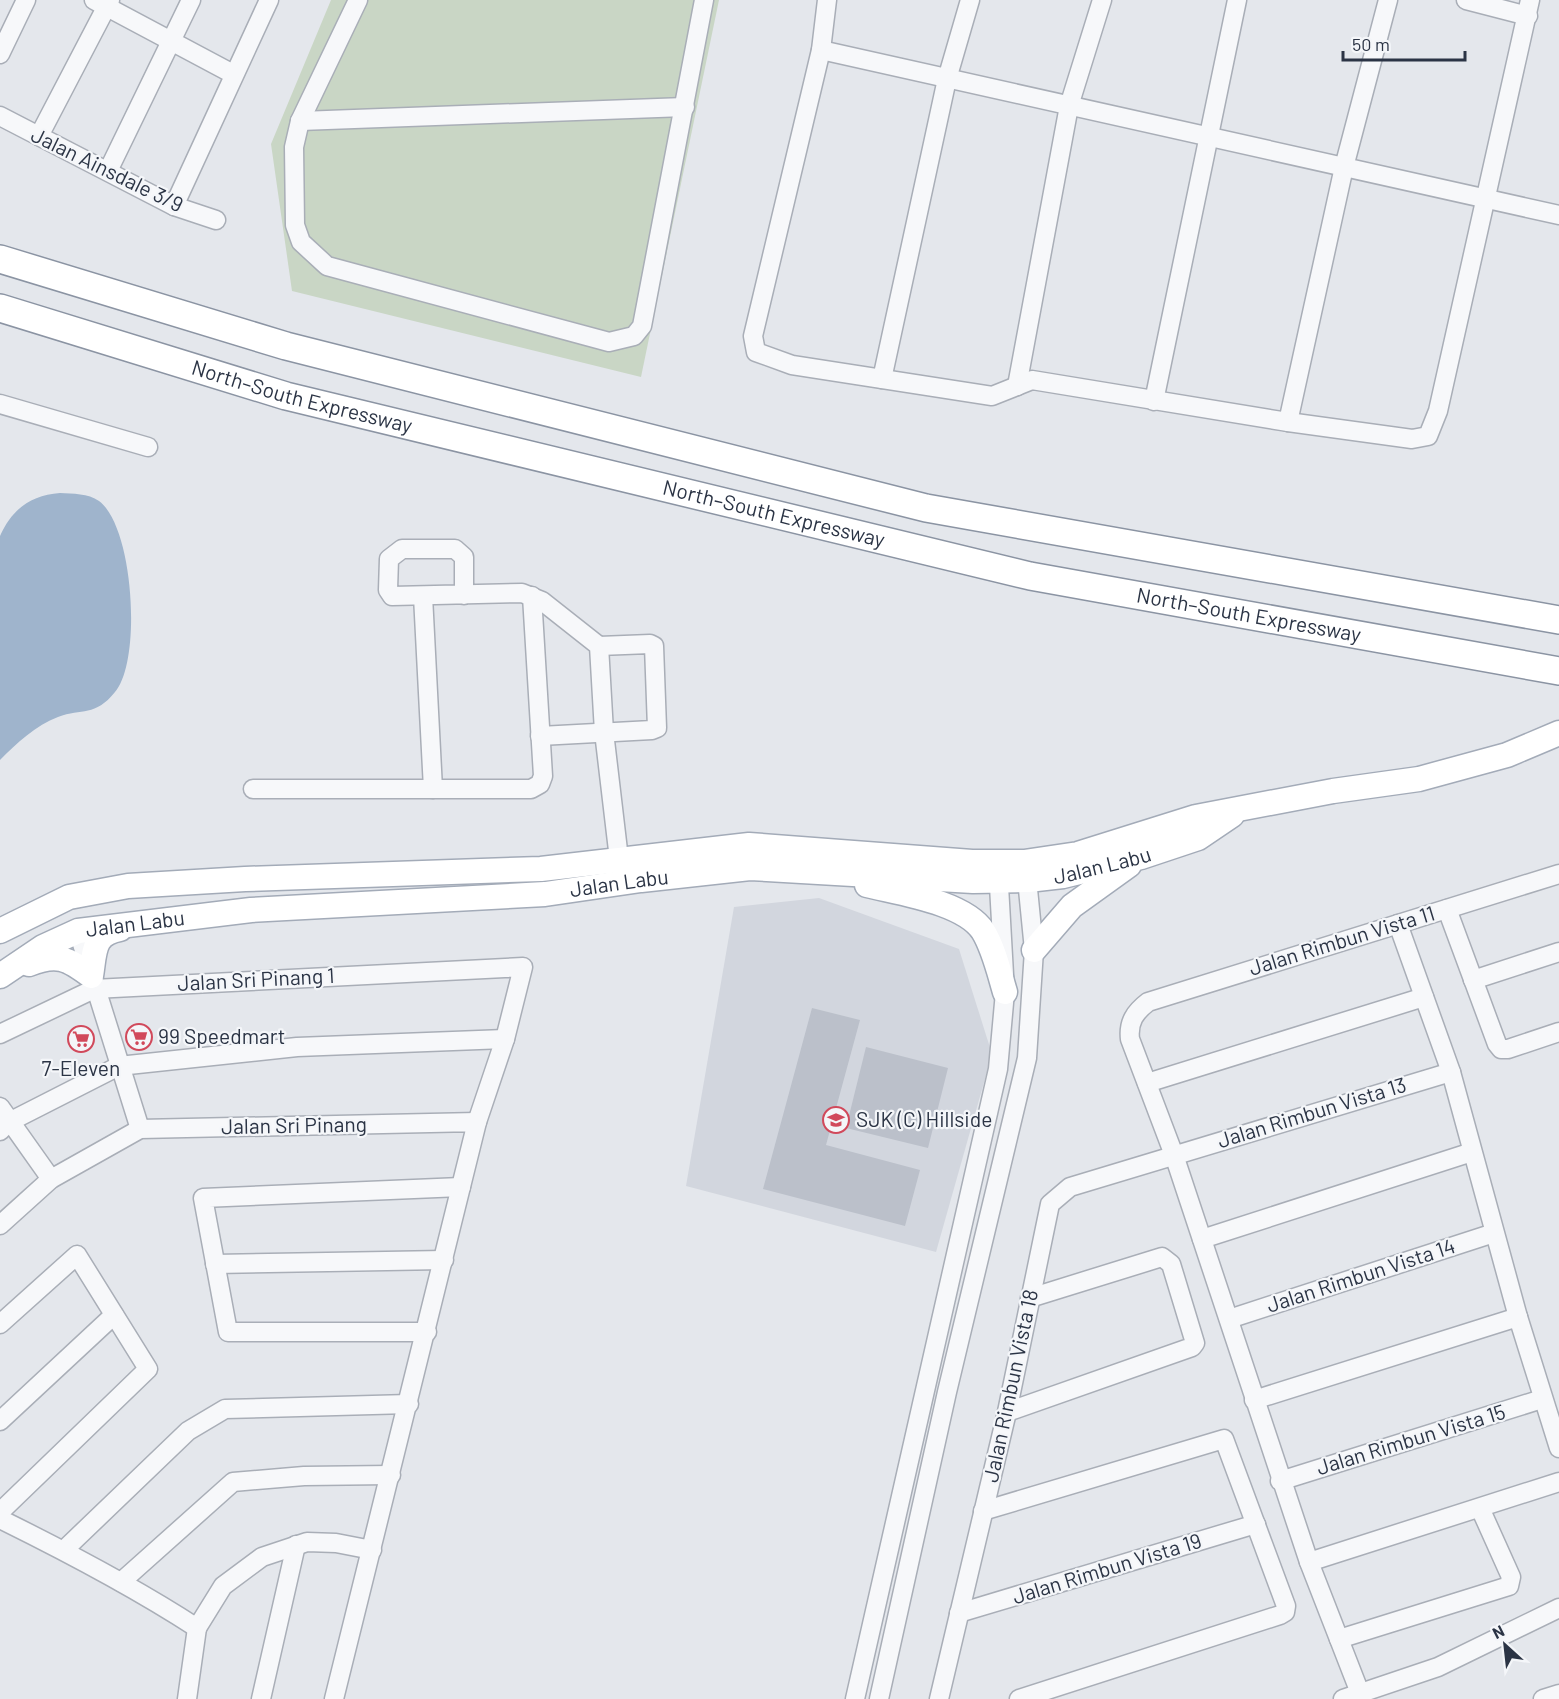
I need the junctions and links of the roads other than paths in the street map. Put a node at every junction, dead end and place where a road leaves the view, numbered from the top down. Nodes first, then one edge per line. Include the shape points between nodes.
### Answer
1 (26, 0) edge
2 (191, 0) edge
3 (269, 0) edge
4 (358, 0) edge
5 (704, 0) edge
6 (827, 0) edge
7 (970, 0) edge
8 (1102, 0) edge
9 (1237, 0) edge
10 (1388, 0) edge
11 (1466, 0) edge
12 (104, 2) edge
13 (1529, 8) edge
14 (171, 42) junction
15 (2, 46) edge
16 (821, 51) junction
17 (233, 74) junction
18 (947, 79) junction
19 (1069, 106) junction
20 (685, 107) junction
21 (0, 116) edge
22 (300, 121) junction
23 (39, 136) junction
24 (1209, 137) junction
25 (1344, 167) junction
26 (108, 171) junction
27 (1486, 199) junction
28 (174, 206) junction
29 (1559, 215) edge
30 (216, 220) dead end
31 (0, 259) edge
32 (0, 308) edge
33 (882, 379) junction
34 (1017, 386) junction
35 (1154, 401) junction
36 (0, 404) edge
37 (1288, 422) junction
38 (148, 447) dead end
39 (464, 595) junction
40 (423, 596) junction
41 (532, 596) junction
42 (1559, 620) edge
43 (599, 646) junction
44 (1559, 671) edge
45 (604, 732) junction
46 (1559, 733) edge
47 (540, 736) junction
48 (253, 789) dead end
49 (433, 789) junction
50 (1239, 810) junction
51 (1140, 857) junction
52 (619, 859) junction
53 (1026, 871) junction
54 (820, 872) junction
55 (999, 872) junction
56 (1559, 874) edge
57 (1447, 909) junction
58 (1398, 924) junction
59 (9, 926) edge
60 (140, 926) junction
61 (78, 931) junction
62 (1034, 950) junction
63 (1559, 952) edge
64 (5, 974) edge
65 (1473, 980) junction
66 (93, 982) junction
67 (1005, 992) junction
68 (1424, 997) junction
69 (1559, 1032) edge
70 (0, 1034) edge
71 (505, 1039) junction
72 (119, 1066) junction
73 (1451, 1072) junction
74 (1147, 1083) junction
75 (3, 1120) edge
76 (477, 1122) junction
77 (140, 1129) junction
78 (1472, 1152) junction
79 (1174, 1155) junction
80 (51, 1179) junction
81 (461, 1187) junction
82 (0, 1225) edge
83 (1494, 1233) junction
84 (959, 1237) junction
85 (1202, 1239) junction
86 (983, 1241) junction
87 (444, 1260) junction
88 (215, 1264) junction
89 (1030, 1298) junction
90 (114, 1315) junction
91 (1518, 1317) junction
92 (1229, 1319) junction
93 (0, 1324) edge
94 (427, 1332) junction
95 (1542, 1399) junction
96 (1254, 1400) junction
97 (409, 1404) junction
98 (1006, 1412) junction
99 (0, 1421) edge
100 (1559, 1448) edge
101 (391, 1475) junction
102 (1281, 1481) junction
103 (1559, 1482) edge
104 (1480, 1508) junction
105 (983, 1511) junction
106 (0, 1512) edge
107 (0, 1520) edge
108 (1256, 1524) junction
109 (296, 1545) junction
110 (64, 1550) junction
111 (372, 1550) junction
112 (1309, 1562) junction
113 (121, 1582) junction
114 (1559, 1608) edge
115 (959, 1613) junction
116 (197, 1628) junction
117 (1340, 1639) junction
118 (1559, 1694) edge
119 (1351, 1696) edge
120 (187, 1699) edge
121 (261, 1699) edge
122 (334, 1699) edge
123 (855, 1699) edge
124 (879, 1699) edge
125 (939, 1699) edge
126 (1019, 1699) edge
127 (1543, 1699) edge

1 - 15 street
2 - 14 street
3 - 17 street
4 - 22 street
5 - 20 street
6 - 16 street
7 - 18 street
8 - 19 street
9 - 24 street
10 - 25 street
11 - 13 street
12 - 14 street
12 - 23 street
13 - 27 street
14 - 17 street
14 - 26 street
16 - 18 street
16 - 33 street via 753,336 756,352 792,365
17 - 28 street
18 - 19 street
18 - 33 street
19 - 24 street
19 - 34 street
20 - 22 street
20 - 22 street via 642,326 634,336 609,342 327,266 301,242 295,225 294,147
21 - 23 street, Jalan Ainsdale 3/9
23 - 26 street, Jalan Ainsdale 3/9
24 - 25 street
24 - 35 street
25 - 27 street
25 - 37 street
26 - 28 street, Jalan Ainsdale 3/9
27 - 29 street
27 - 37 street via 1438,411 1428,436 1412,439
28 - 30 street, Jalan Ainsdale 3/9
31 - 42 highway, North–South Expressway via 286,346 926,508
32 - 44 highway, North–South Expressway via 286,396 1030,576
33 - 34 street via 992,396
34 - 35 street via 1032,380
35 - 37 street
36 - 38 street
39 - 40 street
39 - 40 street via 464,557 455,549 396,550 389,559 389,594
39 - 41 street
40 - 49 street
41 - 43 street
41 - 47 street
43 - 45 street
43 - 45 street via 650,644 656,651 657,728
45 - 47 street
45 - 52 street
46 - 50 main road, Jalan Labu via 1507,755 1419,778
47 - 49 street via 543,776 540,784 531,789
48 - 49 street
50 - 51 main road, Jalan Labu via 1198,838
50 - 53 main road, Jalan Labu via 1196,817
51 - 53 main road, Jalan Labu via 1062,876
51 - 62 main road via 1071,906
52 - 55 main road, Jalan Labu via 749,845
52 - 59 main road, Jalan Labu via 541,869 128,886 69,897
53 - 55 main road, Jalan Labu
53 - 62 street
54 - 55 main road, Jalan Labu
54 - 60 main road, Jalan Labu via 750,868 545,894 251,910
54 - 67 main road via 950,908 971,918 990,945
55 - 67 street
56 - 57 street, Jalan Rimbun Vista 11
57 - 58 street, Jalan Rimbun Vista 11
57 - 65 street
58 - 68 street
58 - 74 street, Jalan Rimbun Vista 11 via 1148,1002 1132,1020 1130,1039
59 - 61 main road via 47,916 69,918
60 - 61 main road, Jalan Labu
60 - 66 main road via 107,932 94,950
61 - 64 main road, Jalan Labu via 43,946
61 - 66 street
62 - 86 street via 1027,1058
63 - 65 street
64 - 66 main road via 42,959 62,957
65 - 69 street via 1501,1049
66 - 70 street, Jalan Sri Pinang 1
66 - 71 street, Jalan Sri Pinang 1 via 523,967
66 - 72 street
67 - 84 street via 998,1069
68 - 73 street
68 - 74 street
71 - 72 street via 297,1047
71 - 76 street
72 - 75 street
72 - 77 street
73 - 78 street
73 - 79 street, Jalan Rimbun Vista 13
74 - 79 street
75 - 80 street
76 - 77 street, Jalan Sri Pinang
76 - 81 street
77 - 80 street, Jalan Sri Pinang
78 - 83 street
78 - 85 street
79 - 85 street
79 - 89 street, Jalan Rimbun Vista 18 via 1070,1187 1055,1197 1050,1204
80 - 82 street, Jalan Sri Pinang
81 - 87 street
81 - 88 street via 203,1198
83 - 91 street
83 - 92 street, Jalan Rimbun Vista 14
84 - 86 street
84 - 123 street
85 - 92 street
86 - 124 street
87 - 88 street
87 - 94 street
88 - 94 street via 228,1332
89 - 98 street, Jalan Rimbun Vista 18
89 - 98 street via 1162,1257 1171,1264 1195,1343
90 - 93 street via 77,1255
90 - 99 street
90 - 106 street via 148,1369
91 - 95 street
91 - 96 street
92 - 96 street
94 - 97 street
95 - 100 street
95 - 102 street, Jalan Rimbun Vista 15
96 - 102 street
97 - 101 street
97 - 110 street via 225,1409 188,1431
98 - 105 street, Jalan Rimbun Vista 18
101 - 111 street
101 - 113 street via 234,1482
102 - 112 street
103 - 104 street
104 - 112 street
104 - 117 street via 1511,1583
105 - 108 street via 1220,1438 1227,1443
105 - 115 street, Jalan Rimbun Vista 18
107 - 110 street
108 - 115 street, Jalan Rimbun Vista 19
108 - 126 street via 1285,1612
109 - 111 street via 336,1542
109 - 116 street via 262,1557 223,1586
109 - 121 street
110 - 113 street
111 - 122 street
112 - 117 street
113 - 116 street
114 - 119 street via 1438,1667
115 - 125 street, Jalan Rimbun Vista 18
116 - 120 street
117 - 119 street
118 - 127 street

